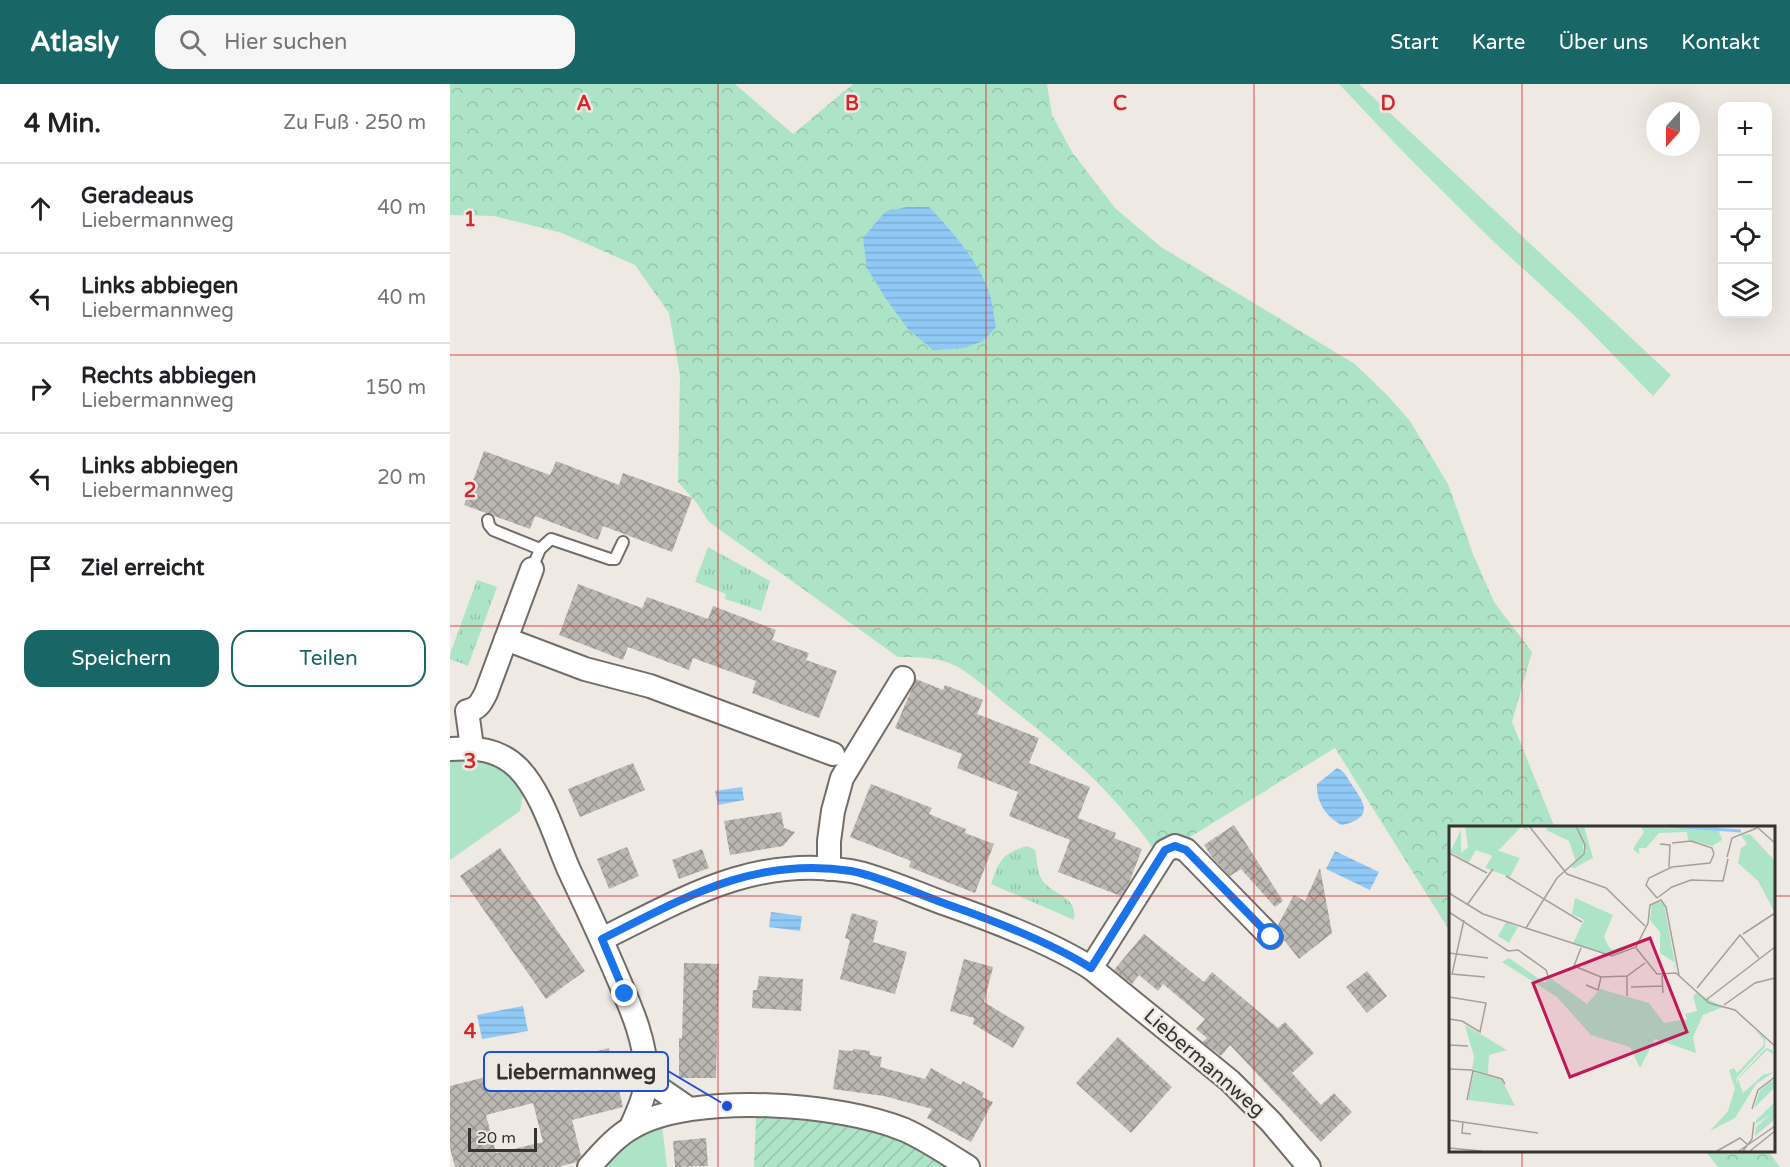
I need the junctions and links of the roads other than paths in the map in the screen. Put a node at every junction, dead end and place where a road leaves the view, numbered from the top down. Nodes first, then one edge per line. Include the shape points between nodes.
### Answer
1 (488, 520) dead end
2 (623, 542) dead end
3 (536, 559) junction
4 (506, 639) junction
5 (903, 678) dead end
6 (461, 748) edge
7 (832, 754) dead end
8 (829, 869) junction
9 (1271, 937) dead end
10 (602, 939) junction
11 (1091, 968) junction
12 (646, 1075) junction
13 (688, 1108) junction
14 (631, 1127) junction
15 (589, 1167) edge
16 (968, 1167) edge
17 (1310, 1167) edge

1 - 3 lane via 493,530
2 - 3 lane via 615,559 551,539
3 - 4 street
4 - 6 street via 481,703 467,711
4 - 7 street via 585,669 650,686
5 - 8 street via 842,778 833,811
6 - 10 street via 483,749 509,760 527,778
8 - 10 street, Liebermannweg via 761,873 723,881
8 - 11 street, Liebermannweg via 854,872 971,913
9 - 11 street via 1186,850 1175,846 1165,850
10 - 12 street via 635,1018
11 - 17 street, Liebermannweg via 1230,1081
12 - 13 street
12 - 14 street
13 - 14 street
13 - 16 street via 801,1107 855,1115 905,1130
14 - 15 street

